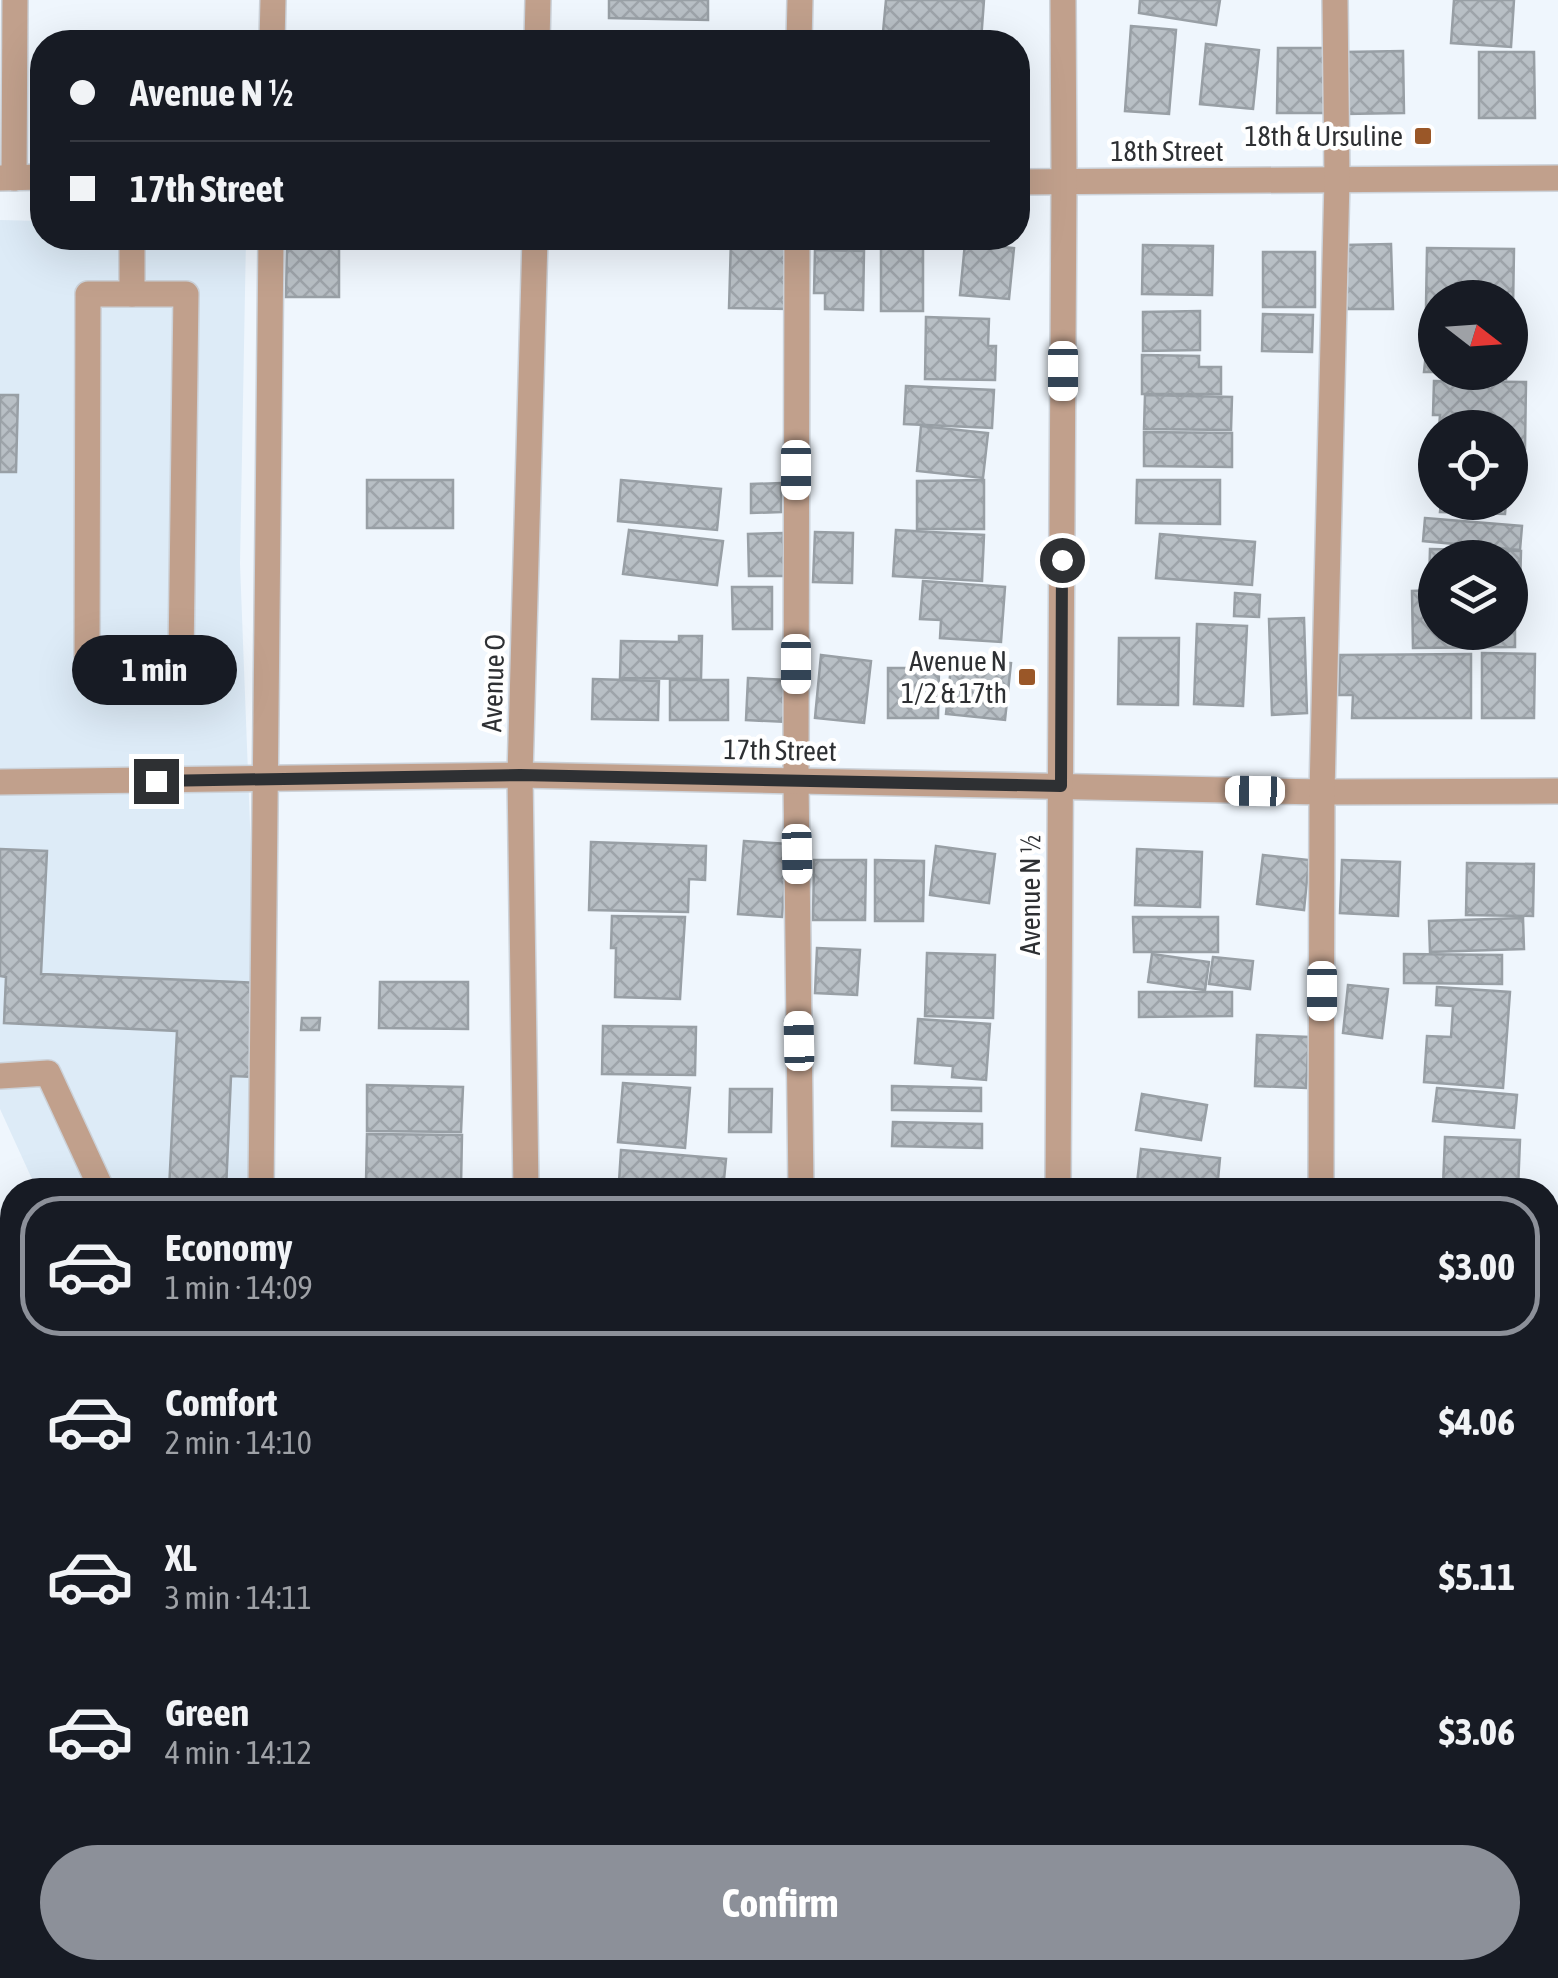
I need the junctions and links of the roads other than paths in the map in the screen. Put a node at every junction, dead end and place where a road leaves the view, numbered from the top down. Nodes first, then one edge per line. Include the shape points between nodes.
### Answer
1 (15, 0) edge
2 (272, 0) edge
3 (538, 0) edge
4 (800, 0) edge
5 (1063, 0) edge
6 (1335, 0) edge
7 (272, 30) edge
8 (538, 30) edge
9 (799, 30) edge
10 (7, 178) edge
11 (1558, 178) edge
12 (1336, 180) junction
13 (1030, 182) edge
14 (1064, 182) junction
15 (132, 250) edge
16 (271, 250) edge
17 (535, 250) edge
18 (797, 250) edge
19 (132, 294) junction
20 (520, 775) junction
21 (266, 780) junction
22 (796, 780) junction
23 (0, 782) edge
24 (1061, 786) junction
25 (1558, 791) edge
26 (1322, 792) junction
27 (0, 1076) edge
28 (96, 1178) edge
29 (261, 1178) edge
30 (526, 1178) edge
31 (801, 1178) edge
32 (1058, 1178) edge
33 (1321, 1178) edge

1 - 10 street
2 - 7 street
3 - 8 street
4 - 9 street
5 - 14 street, Avenue N ½
6 - 12 street
11 - 12 street, 18th Street
12 - 14 street, 18th Street
12 - 26 street
13 - 14 street, 18th Street
14 - 24 street, Avenue N ½
15 - 19 street
16 - 21 street
17 - 20 street, Avenue O
18 - 22 street
19 - 19 street via 186,294 181,656 87,656 88,294
20 - 21 street, 17th Street
20 - 22 street, 17th Street
20 - 30 street, Avenue O
21 - 23 street, 17th Street
21 - 29 street
22 - 24 street, 17th Street
22 - 31 street
24 - 26 street, 17th Street
24 - 32 street, Avenue N ½
25 - 26 street, 17th Street
26 - 33 street
27 - 28 street via 48,1073

